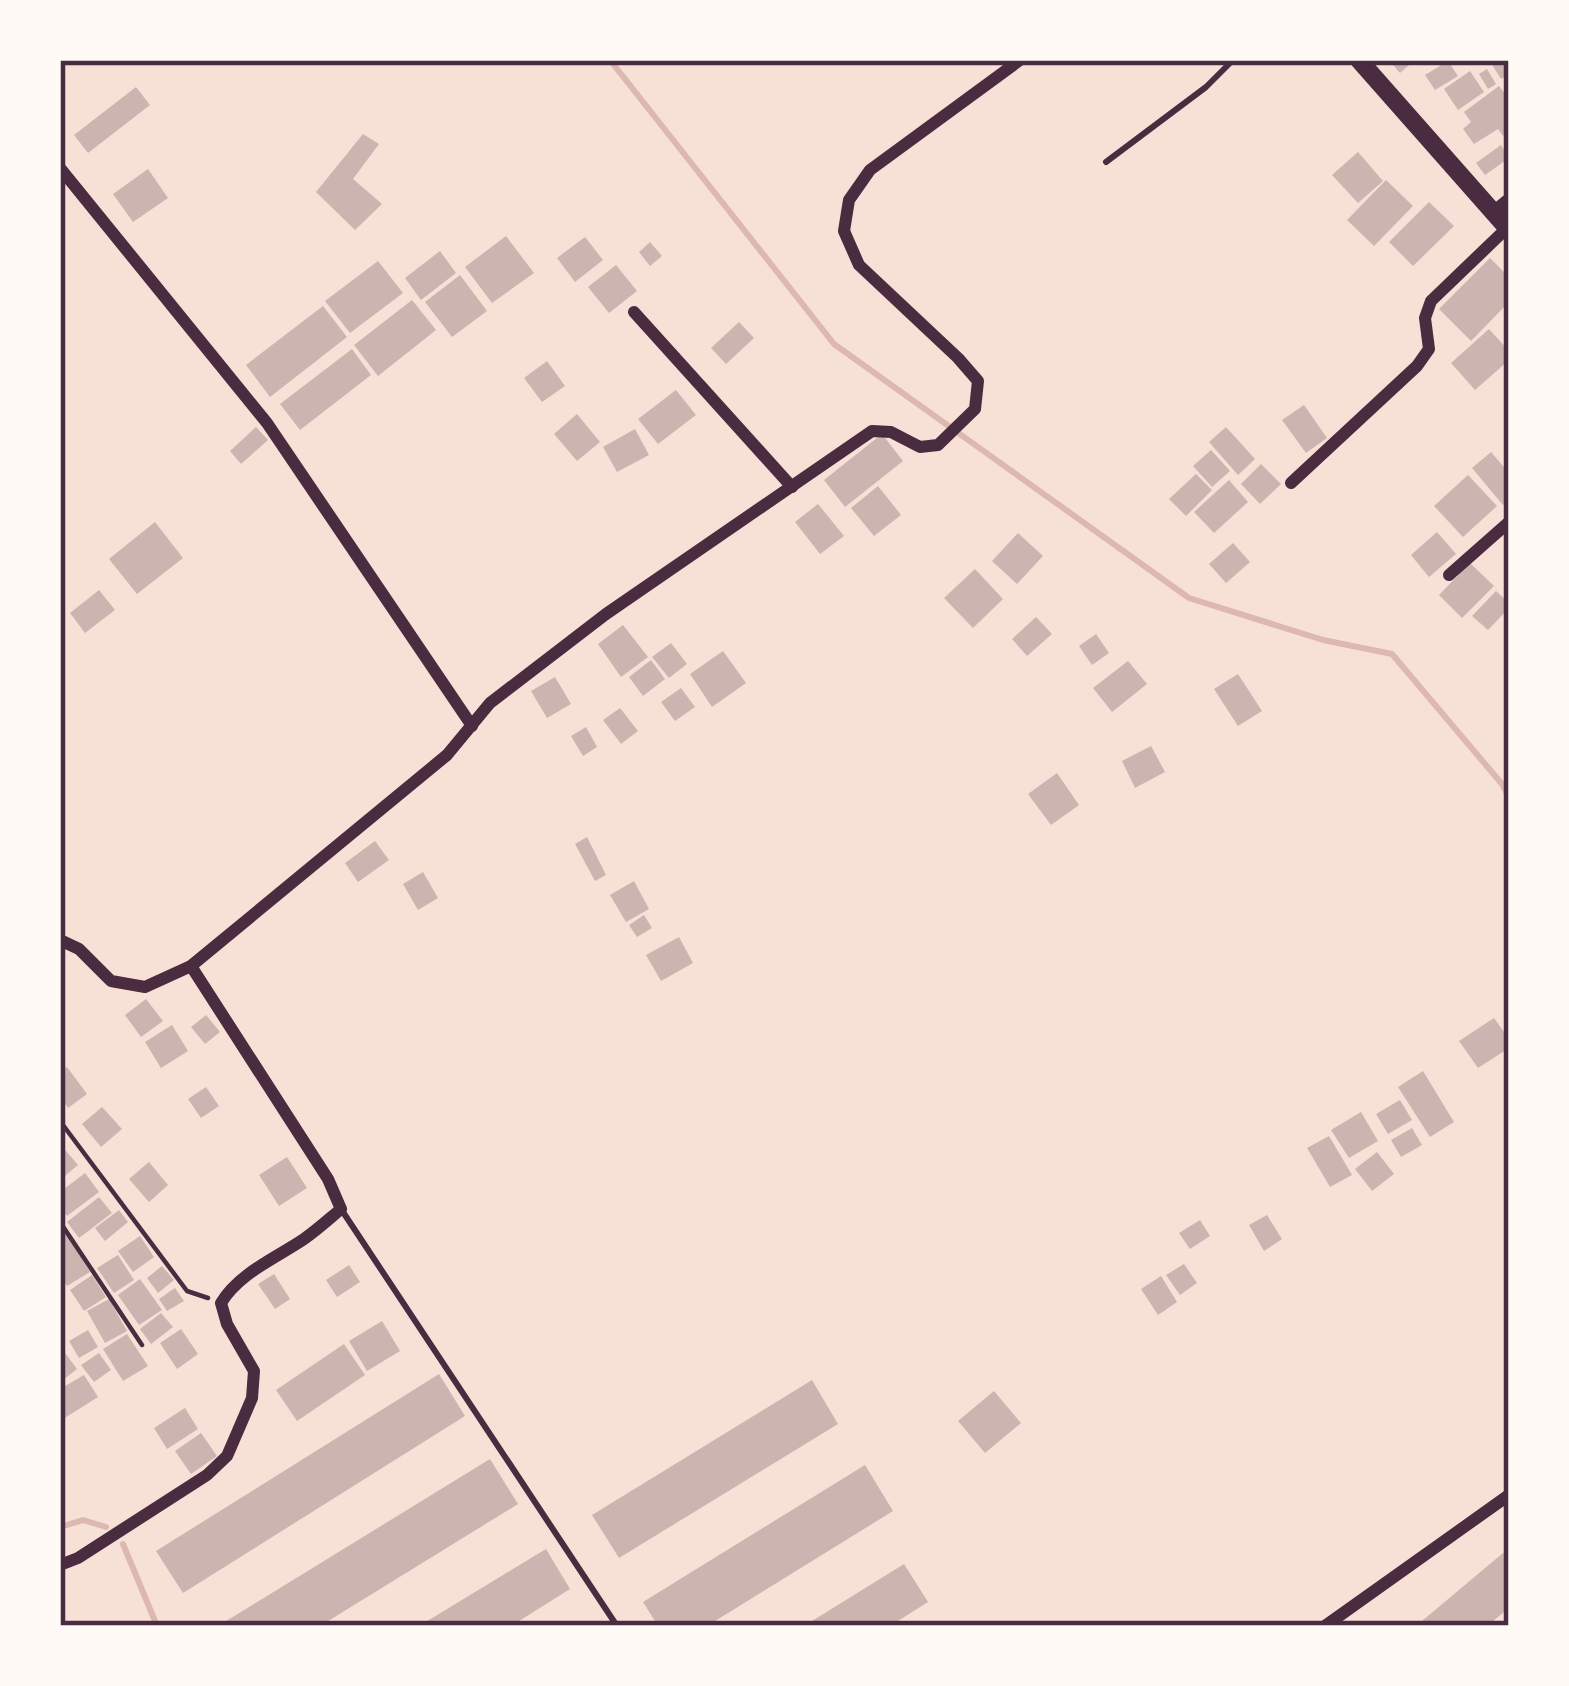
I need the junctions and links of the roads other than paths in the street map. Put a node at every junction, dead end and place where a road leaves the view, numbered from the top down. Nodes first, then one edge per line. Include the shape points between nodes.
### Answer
1 (1020, 60) edge
2 (1233, 60) edge
3 (1359, 60) edge
4 (1106, 162) dead end
5 (60, 168) edge
6 (1509, 199) edge
7 (1493, 212) junction
8 (1508, 229) edge
9 (634, 312) dead end
10 (1291, 483) dead end
11 (792, 488) junction
12 (1509, 522) edge
13 (1449, 575) dead end
14 (472, 726) junction
15 (60, 940) edge
16 (191, 966) junction
17 (341, 1209) junction
18 (1509, 1495) edge
19 (60, 1565) edge
20 (617, 1626) edge
21 (1325, 1626) edge

1 - 11 street via 870,170 849,200 844,231 859,265 978,381 975,409 938,445 872,431
2 - 4 lane
3 - 7 main road
5 - 14 street via 267,423
6 - 7 street
7 - 8 main road
8 - 10 street via 1431,301 1429,349 1418,366
9 - 11 street
11 - 14 street via 606,614 490,703
12 - 13 street
14 - 16 street
15 - 16 street via 111,981 145,987
16 - 17 street
17 - 19 street via 221,1303 254,1371 252,1398 227,1456
17 - 20 lane
18 - 21 street

